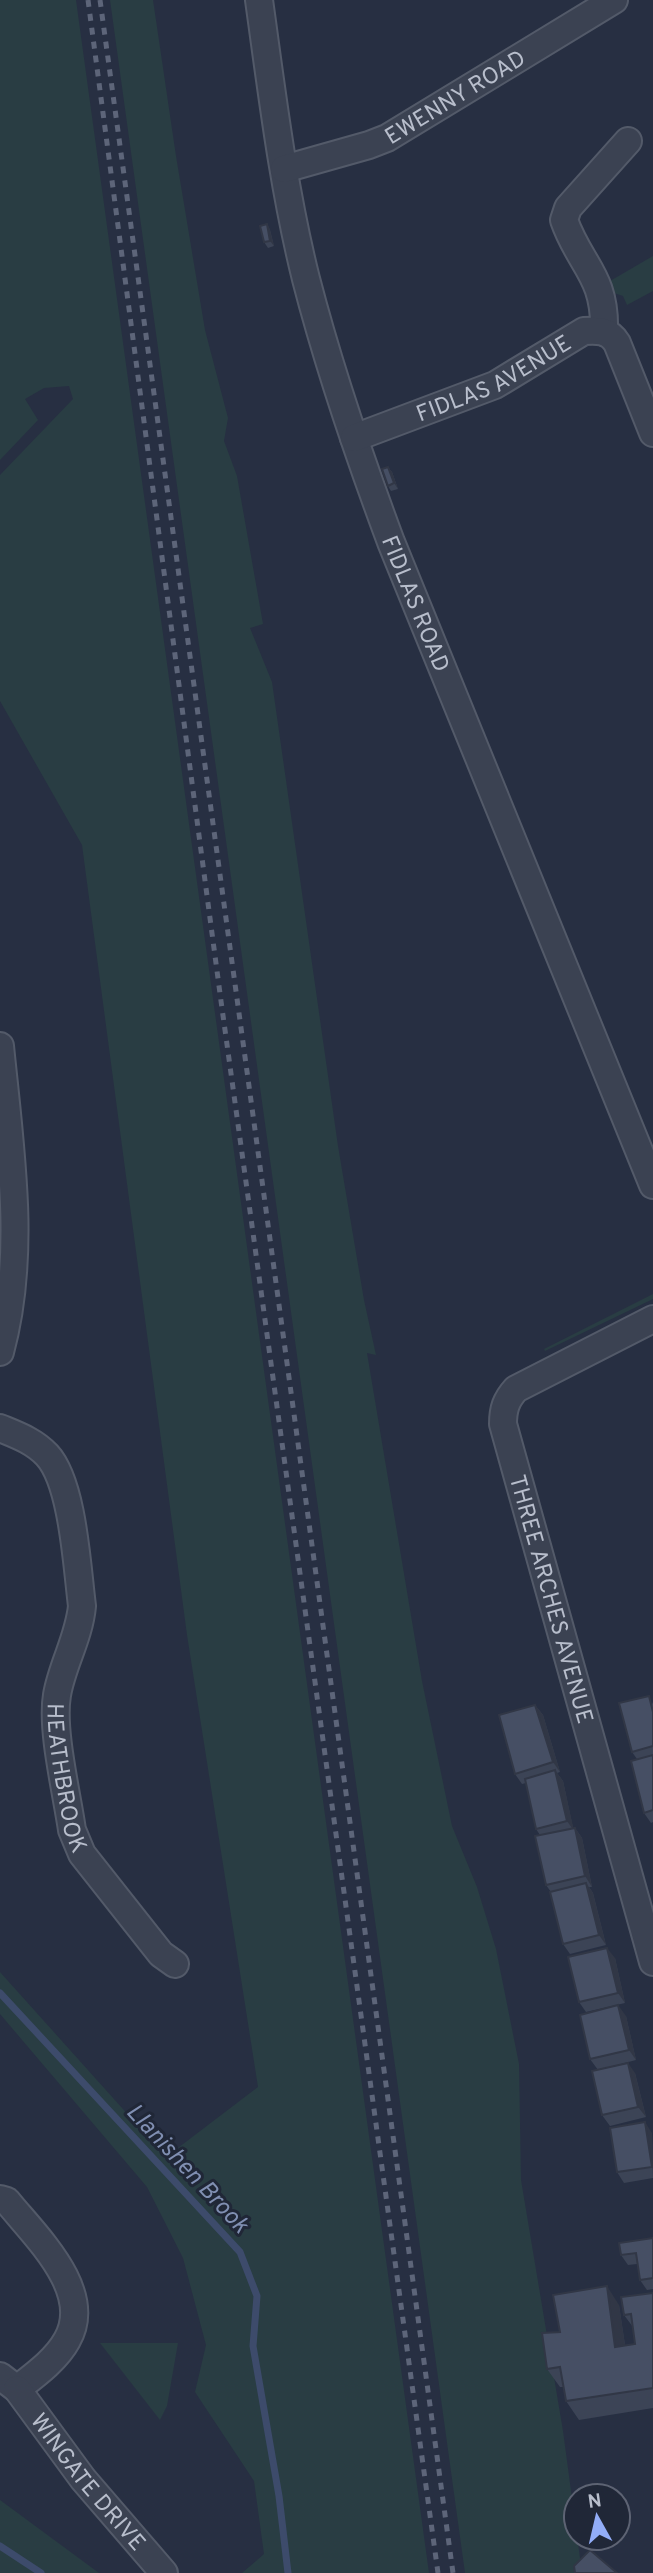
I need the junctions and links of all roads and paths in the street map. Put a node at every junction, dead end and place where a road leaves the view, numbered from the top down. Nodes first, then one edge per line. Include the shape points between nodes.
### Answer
1 (259, 0) edge
2 (614, 0) edge
3 (585, 8) edge
4 (628, 141) dead end
5 (284, 169) junction
6 (604, 332) junction
7 (653, 432) edge
8 (354, 438) junction
9 (0, 1046) edge
10 (653, 1185) edge
11 (653, 1319) edge
12 (0, 1352) edge
13 (0, 1428) edge
14 (653, 1962) edge
15 (175, 1964) dead end
16 (0, 2199) edge
17 (9, 2382) edge
18 (164, 2573) edge

1 - 5 street, FIDLAS ROAD
2 - 3 street, EWENNY ROAD
3 - 5 street, EWENNY ROAD via 387,138
4 - 6 street via 568,208 564,220 600,288
5 - 8 street, FIDLAS ROAD via 306,278
6 - 7 street via 617,343
6 - 8 street, FIDLAS AVENUE via 584,331 495,385
8 - 10 street, FIDLAS ROAD via 391,542
9 - 12 street via 15,1259
11 - 14 street, THREE ARCHES AVENUE via 516,1390 509,1398 503,1424
13 - 15 street, HEATHBROOK via 35,1444 47,1455 58,1469 68,1506 82,1606 55,1718 76,1843 161,1954
16 - 17 street, WINGATE DRIVE via 7,2201 63,2272 73,2299 73,2328 67,2341 38,2372
17 - 18 street, WINGATE DRIVE via 83,2479

